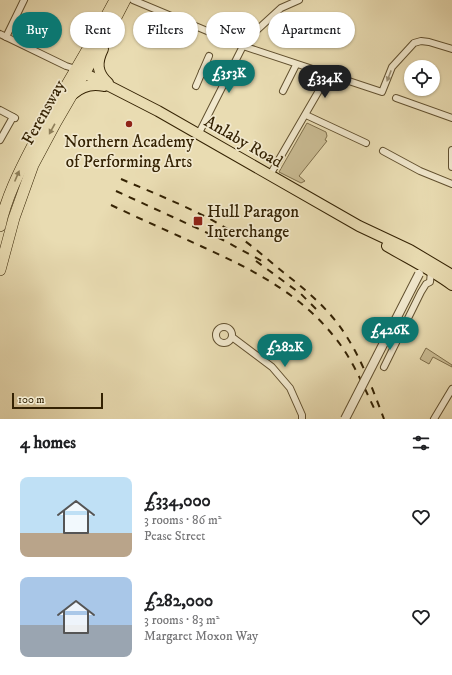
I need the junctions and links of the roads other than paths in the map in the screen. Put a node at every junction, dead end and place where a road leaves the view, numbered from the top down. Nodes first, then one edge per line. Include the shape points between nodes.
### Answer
1 (24, 0) edge
2 (115, 0) edge
3 (125, 0) edge
4 (134, 0) edge
5 (299, 0) edge
6 (119, 12) edge
7 (260, 27) edge
8 (206, 30) edge
9 (2, 37) edge
10 (96, 48) edge
11 (104, 48) edge
12 (242, 48) edge
13 (249, 48) edge
14 (452, 49) edge
15 (209, 56) dead end
16 (296, 64) junction
17 (80, 71) junction
18 (202, 72) junction
19 (328, 75) junction
20 (224, 84) junction
21 (111, 86) junction
22 (196, 86) dead end
23 (121, 91) junction
24 (282, 91) dead end
25 (71, 96) junction
26 (396, 98) dead end
27 (0, 110) edge
28 (306, 115) junction
29 (452, 118) edge
30 (199, 133) junction
31 (0, 140) edge
32 (366, 143) dead end
33 (452, 150) edge
34 (383, 151) dead end
35 (452, 167) edge
36 (270, 175) junction
37 (452, 184) edge
38 (0, 222) edge
39 (424, 268) junction
40 (0, 270) edge
41 (451, 273) edge
42 (452, 285) edge
43 (232, 338) dead end
44 (384, 367) dead end
45 (452, 389) edge
46 (302, 419) edge
47 (345, 419) edge
48 (434, 419) edge

1 - 9 street
2 - 17 highway, Ferensway
3 - 6 highway, Ferensway
4 - 8 street
5 - 7 street via 281,8
9 - 17 street, Anlaby Road
10 - 17 highway, Ferensway
11 - 21 main road via 98,64 101,76
12 - 20 street
13 - 16 street
14 -> 19 street via 429,42 414,43 392,67 382,92
15 - 18 street
16 - 19 street
16 - 24 street
17 - 21 main road, Anlaby Road
17 - 25 highway, Ferensway
38 -> 17 highway, Ferensway via 18,172 40,131
18 - 20 street
18 - 22 street
19 - 28 street
20 - 30 street
21 - 23 main road, Anlaby Road
23 - 25 main road via 95,84 80,88
23 - 30 main road, Anlaby Road
25 -> 40 highway, Ferensway via 33,165 14,218
26 - 29 street
27 - 31 street via 14,118
28 - 32 street
28 - 36 street
30 - 36 main road, Anlaby Road
33 - 35 street
34 - 37 street via 420,171
36 - 39 main road, Anlaby Road via 359,226 410,250
39 - 41 main road, Anlaby Road
39 - 42 main road, Anlaby Road
39 - 44 street via 430,282 421,292
39 - 47 street, bridge
43 - 46 street via 272,367 290,388
45 - 48 street

